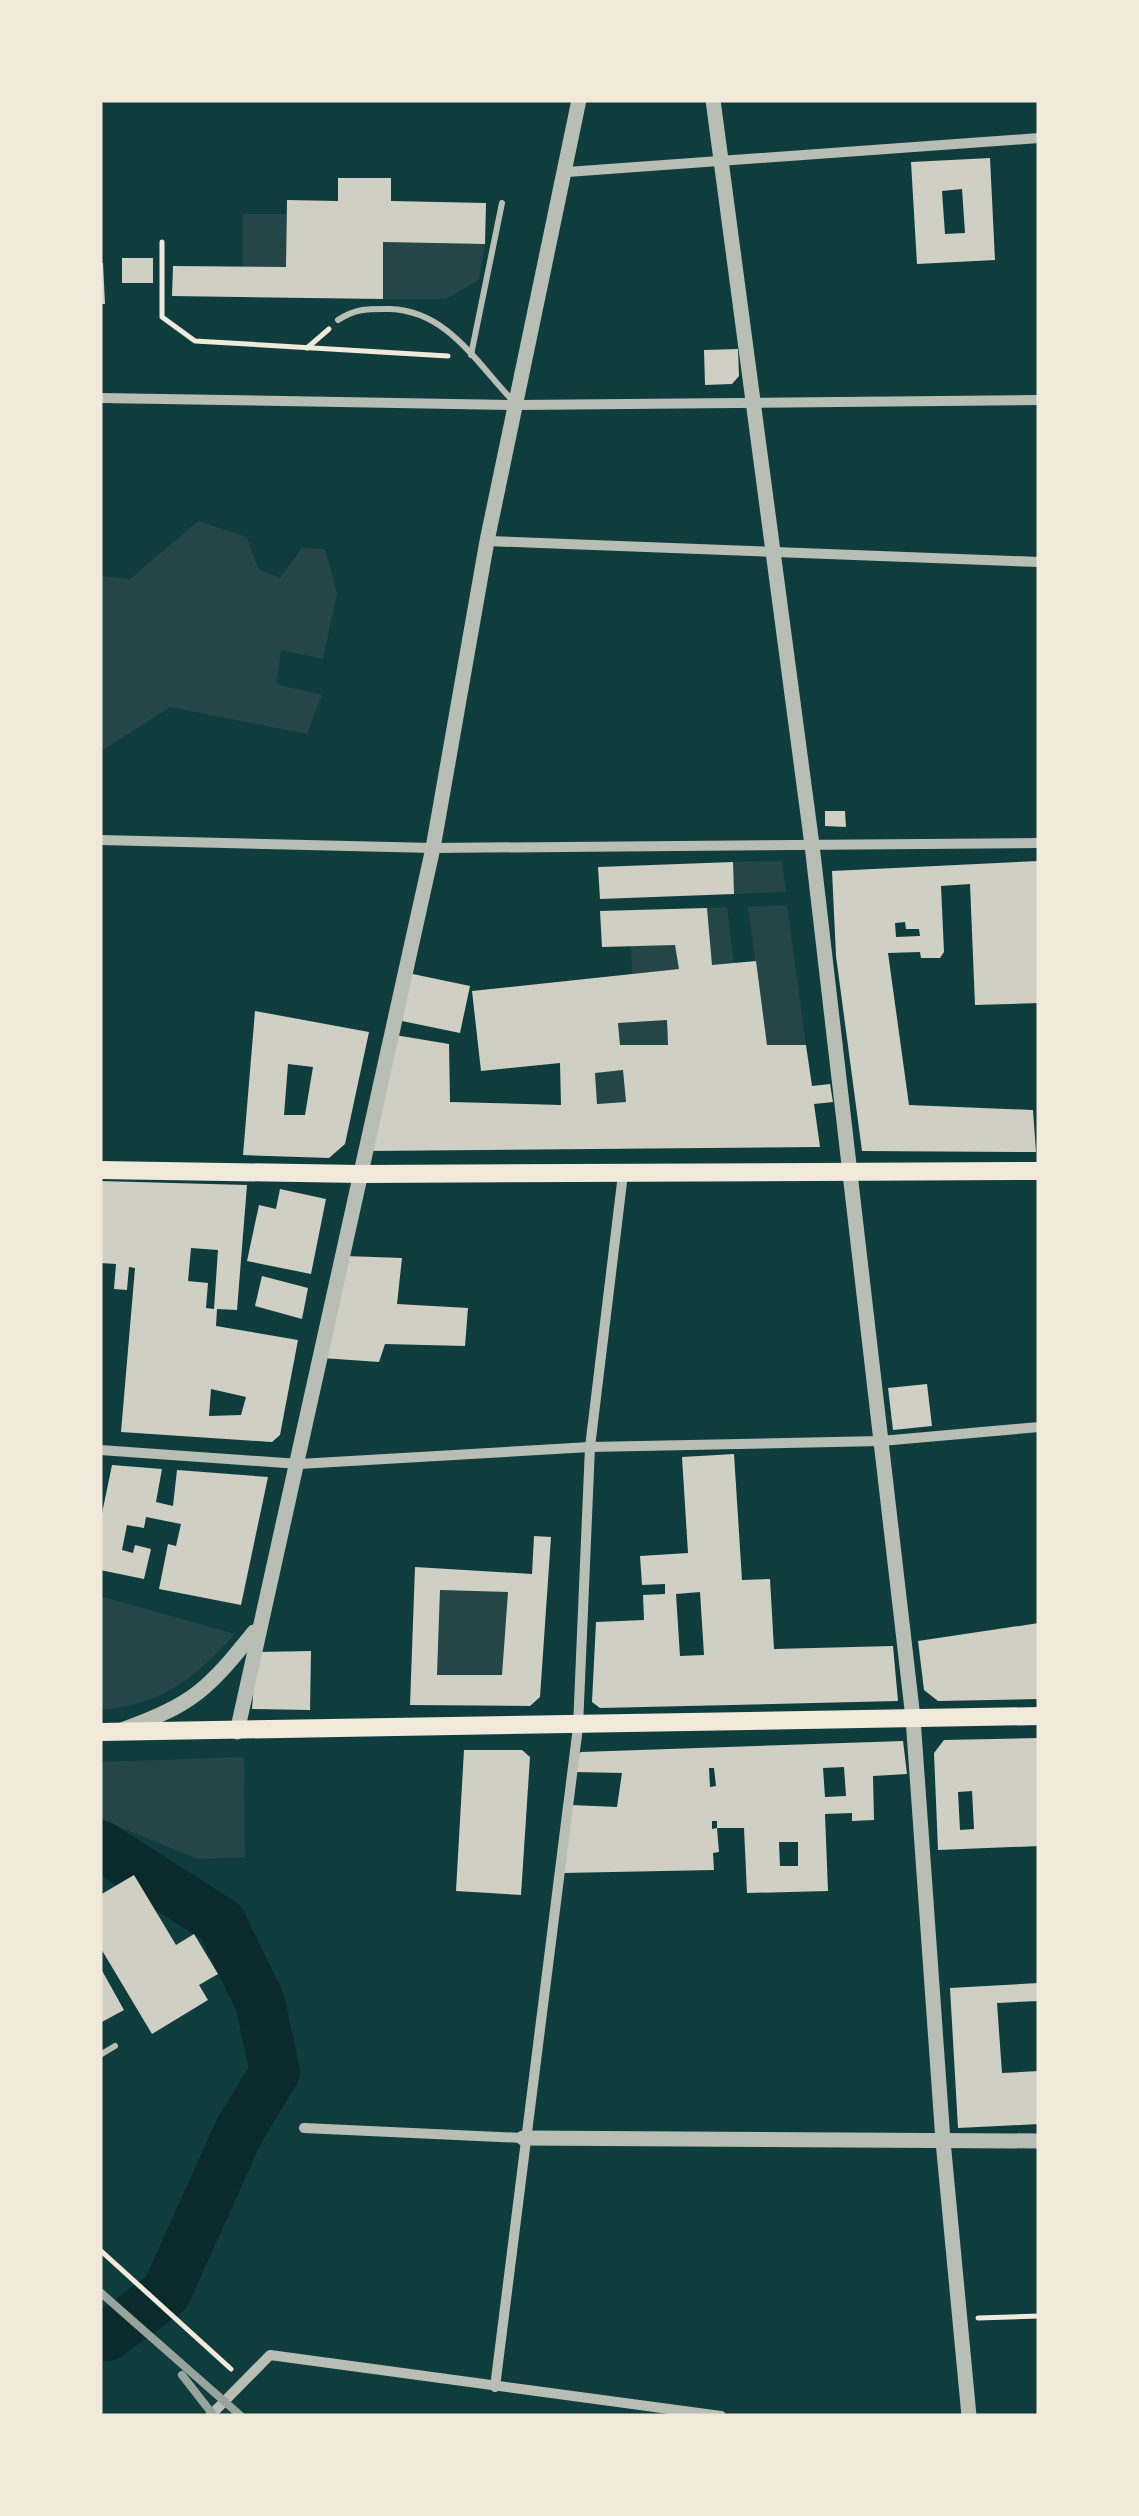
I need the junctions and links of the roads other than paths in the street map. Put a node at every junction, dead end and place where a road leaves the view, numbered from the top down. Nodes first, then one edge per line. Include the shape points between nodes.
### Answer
1 (579, 100) edge
2 (714, 100) edge
3 (1039, 138) edge
4 (720, 161) junction
5 (568, 172) junction
6 (502, 203) dead end
7 (338, 320) road end
8 (471, 357) junction
9 (100, 398) edge
10 (1039, 400) edge
11 (751, 404) junction
12 (517, 405) junction
13 (487, 540) junction
14 (773, 554) junction
15 (1039, 562) edge
16 (100, 840) edge
17 (1039, 843) edge
18 (812, 844) junction
19 (433, 848) junction
20 (100, 1170) edge
21 (850, 1172) junction
22 (1039, 1172) edge
23 (360, 1174) junction
24 (623, 1174) junction
25 (1039, 1427) edge
26 (881, 1440) junction
27 (590, 1447) junction
28 (100, 1450) edge
29 (299, 1464) junction
30 (257, 1629) junction
31 (1039, 1716) edge
32 (913, 1718) junction
33 (578, 1727) junction
34 (120, 1730) junction
35 (100, 1732) edge
36 (237, 1732) junction
37 (115, 2046) dead end
38 (100, 2054) edge
39 (304, 2128) dead end
40 (524, 2138) junction
41 (944, 2141) junction
42 (1039, 2142) edge
43 (494, 2387) junction
44 (210, 2416) edge
45 (721, 2416) edge
46 (970, 2416) edge

1 - 5 street
2 - 4 street
3 - 4 street
4 - 5 street
4 - 11 street
5 - 12 street
6 - 8 lane
7 - 8 lane via 357,308 416,310 435,318
8 - 12 lane
9 - 12 street
10 - 11 street
11 - 12 street
11 - 14 street
12 - 13 street
13 - 14 street
13 - 19 street
14 - 15 street
14 - 18 street
16 - 19 street
17 - 18 street
18 - 19 street
18 - 21 street
19 - 23 street
20 - 23 main road
21 - 22 main road
21 - 24 main road
21 - 26 street
23 - 24 main road
23 - 29 street
24 - 27 street
25 - 26 street
26 - 27 street
26 - 32 street
27 - 29 street
27 - 33 street
28 - 29 street
29 - 30 street
30 - 34 street via 201,1694
30 - 36 street
31 - 32 main road
32 - 33 main road
32 - 41 street
33 - 36 main road
33 - 40 street
34 - 35 main road
34 - 36 main road
37 - 38 lane
39 - 40 street
40 - 41 street
40 - 43 street
41 - 42 street
41 - 46 street
43 - 44 street via 270,2356
43 - 45 street

